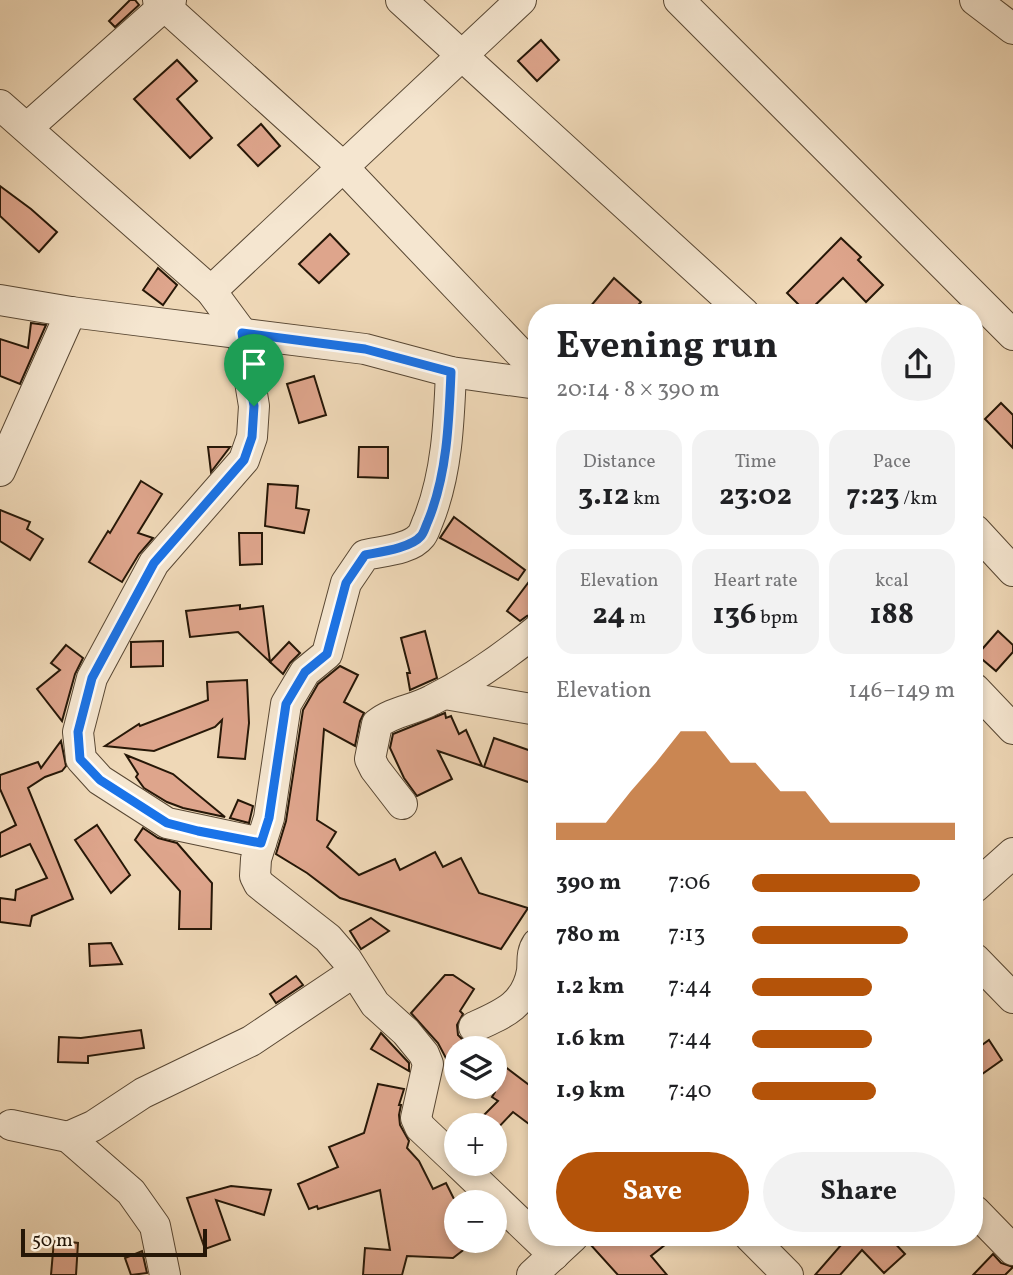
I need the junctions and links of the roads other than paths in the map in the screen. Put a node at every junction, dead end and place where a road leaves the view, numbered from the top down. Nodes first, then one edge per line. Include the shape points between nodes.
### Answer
1 (401, 0) edge
2 (522, 0) edge
3 (679, 0) edge
4 (975, 0) edge
5 (164, 2) edge
6 (1013, 29) edge
7 (462, 56) junction
8 (0, 105) edge
9 (27, 128) junction
10 (343, 167) junction
11 (211, 291) junction
12 (0, 300) edge
13 (734, 304) edge
14 (982, 304) edge
15 (983, 305) edge
16 (71, 312) junction
17 (242, 333) junction
18 (1013, 335) edge
19 (528, 362) edge
20 (451, 372) junction
21 (528, 383) edge
22 (0, 471) edge
23 (983, 539) edge
24 (1013, 571) edge
25 (528, 637) edge
26 (445, 694) junction
27 (983, 697) edge
28 (528, 708) edge
29 (1013, 729) edge
30 (402, 804) dead end
31 (261, 843) junction
32 (1013, 853) edge
33 (983, 880) edge
34 (983, 967) edge
35 (354, 972) junction
36 (528, 982) edge
37 (1013, 998) edge
38 (474, 1027) dead end
39 (4, 1126) edge
40 (68, 1137) junction
41 (444, 1149) edge
42 (474, 1176) edge
43 (528, 1218) edge
44 (983, 1219) edge
45 (563, 1246) edge
46 (759, 1246) edge
47 (1013, 1250) edge
48 (165, 1275) edge
49 (532, 1275) edge
50 (788, 1275) edge

1 - 7 street
2 - 7 street
3 - 14 street
4 - 6 street
5 - 9 street
5 - 10 street
7 - 10 street
7 - 13 street
8 - 9 street
9 - 11 street
10 - 11 street
10 - 19 street
11 - 17 street
12 - 16 street
15 - 18 street
16 - 17 street
16 - 22 street
17 - 20 street via 365,349
17 - 31 street via 254,406 252,437 244,460 154,563 92,678 78,732 80,759 100,780 167,823
20 - 21 street
20 - 31 street via 449,423 432,511 421,537 365,555 346,583 327,654 305,672 286,704
23 - 24 street
25 - 26 street
26 - 28 street
26 - 30 street via 377,724 370,759
27 - 29 street
31 - 35 street via 255,876 259,884 328,938
32 - 33 street
34 - 37 street
35 - 40 street via 251,1041 143,1093
35 - 41 street via 375,1004 424,1054 428,1064 416,1118
36 - 38 street via 520,1002
39 - 40 street
40 - 48 street via 131,1192 155,1226
42 - 43 street
44 - 47 street
45 - 49 street
46 - 50 street

